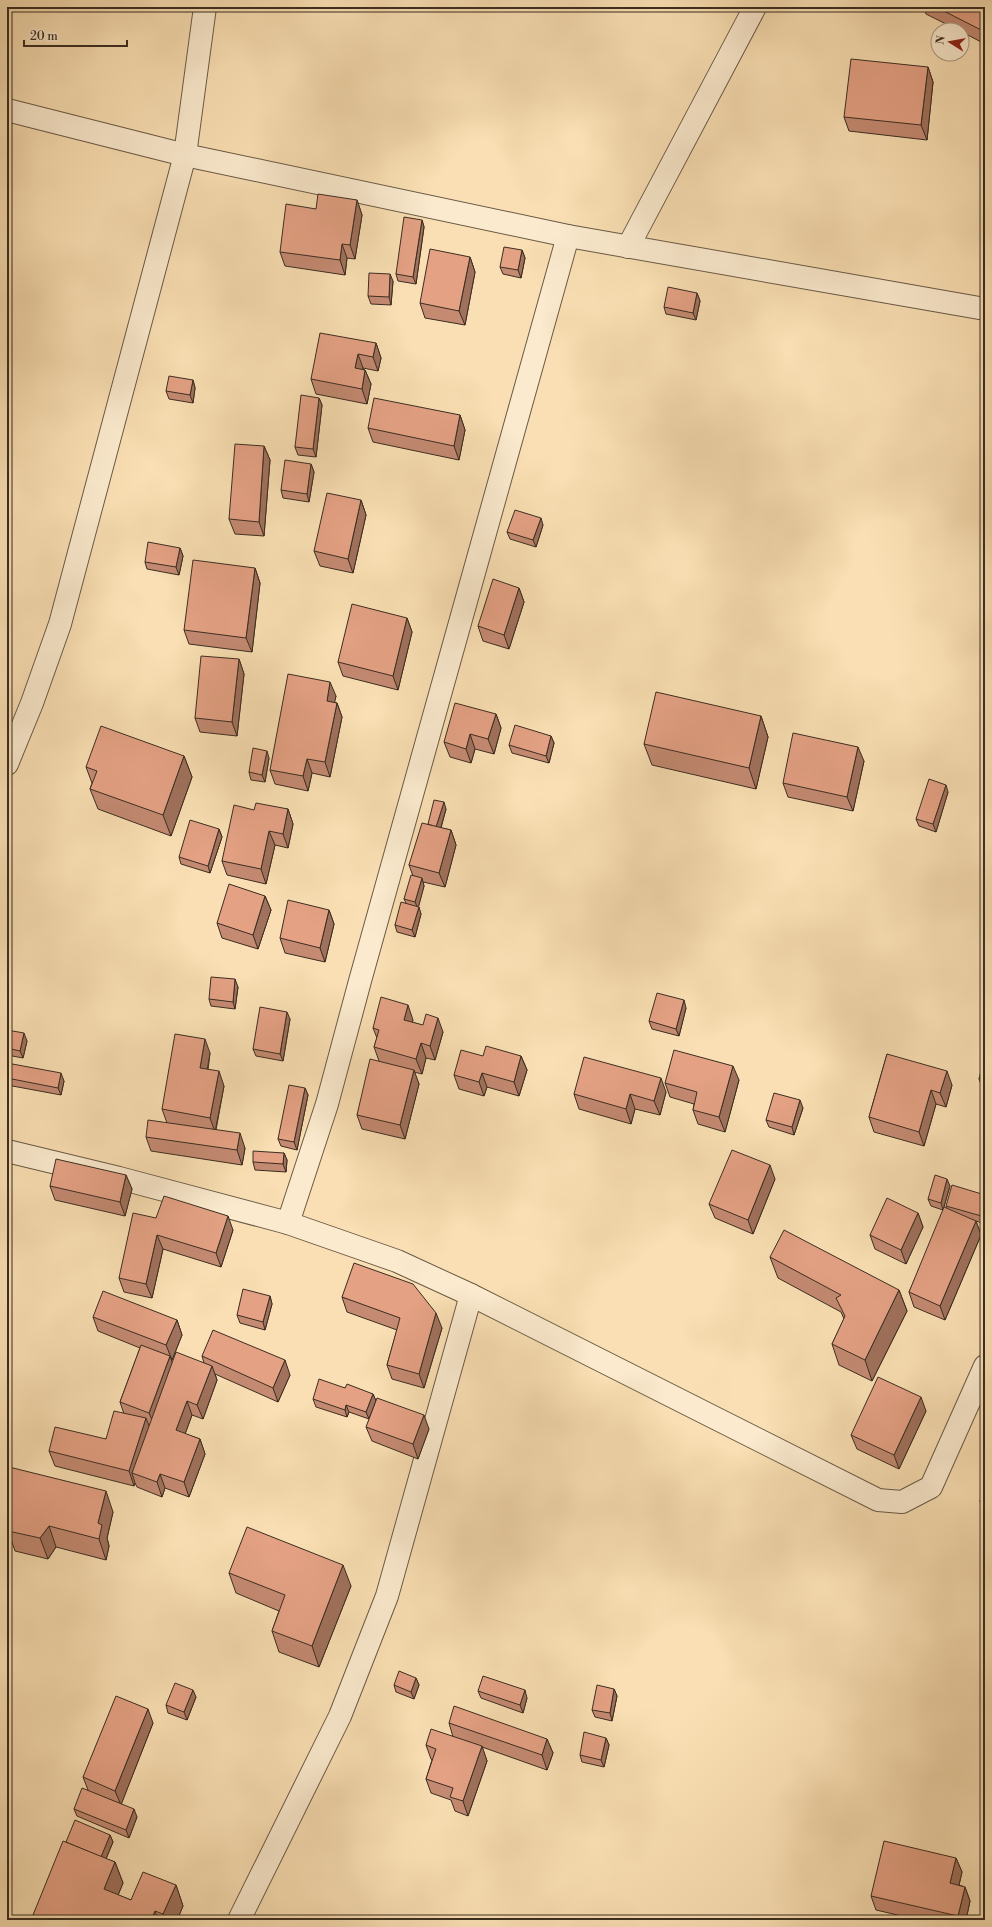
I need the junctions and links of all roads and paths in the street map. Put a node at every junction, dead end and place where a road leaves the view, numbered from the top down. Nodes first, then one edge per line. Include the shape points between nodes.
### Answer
1 (205, 7) edge
2 (755, 7) edge
3 (7, 110) edge
4 (185, 155) junction
5 (568, 236) junction
6 (628, 247) junction
7 (985, 309) edge
8 (7, 764) edge
9 (7, 1151) edge
10 (288, 1223) junction
11 (471, 1295) junction
12 (985, 1366) edge
13 (239, 1920) edge

1 - 4 street
2 - 6 street
3 - 4 street
4 - 5 street
4 - 8 street via 60,624 32,704
5 - 6 street
5 - 10 street via 327,1104
6 - 7 street
9 - 10 street
10 - 11 street via 398,1261
11 - 12 street via 878,1500 902,1502 931,1487
11 - 13 street via 387,1596 340,1716

